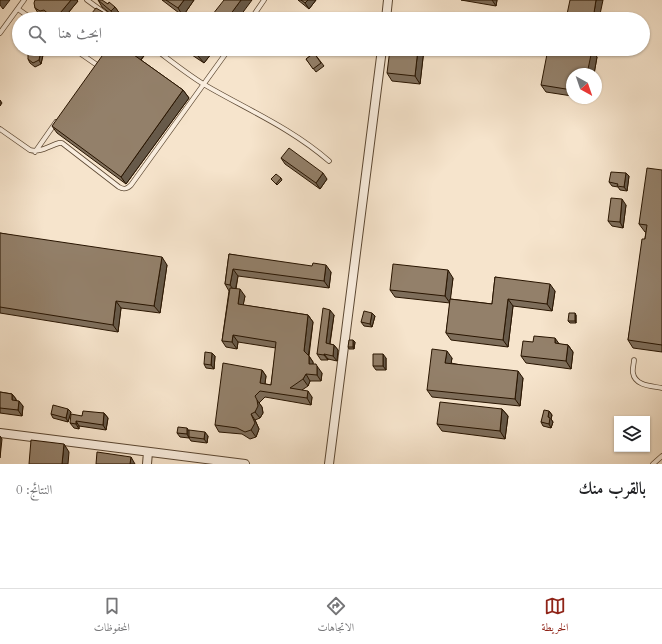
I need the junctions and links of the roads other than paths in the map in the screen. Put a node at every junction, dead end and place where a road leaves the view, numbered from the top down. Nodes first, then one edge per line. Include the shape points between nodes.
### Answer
1 (24, 0) edge
2 (87, 0) edge
3 (264, 0) edge
4 (388, 0) edge
5 (18, 9) junction
6 (16, 12) edge
7 (22, 12) edge
8 (103, 12) edge
9 (256, 12) edge
10 (387, 12) edge
11 (12, 17) edge
12 (0, 33) edge
13 (84, 56) edge
14 (165, 56) edge
15 (224, 56) edge
16 (381, 56) edge
17 (101, 60) edge
18 (97, 65) junction
19 (92, 71) edge
20 (204, 84) junction
21 (57, 121) edge
22 (0, 129) edge
23 (35, 152) junction
24 (330, 161) dead end
25 (634, 360) dead end
26 (662, 388) edge
27 (0, 433) edge
28 (148, 452) junction
29 (662, 456) edge
30 (147, 464) edge
31 (245, 464) edge
32 (329, 464) edge
33 (653, 464) edge

1 - 5 lane
2 - 8 lane
3 - 9 lane
4 - 10 street
5 - 6 lane
5 - 7 lane
11 - 12 lane
13 - 18 lane
14 - 20 lane
15 - 20 lane
16 - 32 street
17 - 18 lane
18 - 19 lane
20 - 23 lane via 128,188 119,187 62,143
20 - 24 lane via 292,132
21 - 23 lane
22 - 23 lane
25 - 26 lane via 633,373 637,380 645,385
27 - 28 street
28 - 30 street
28 - 31 street
29 - 33 lane

